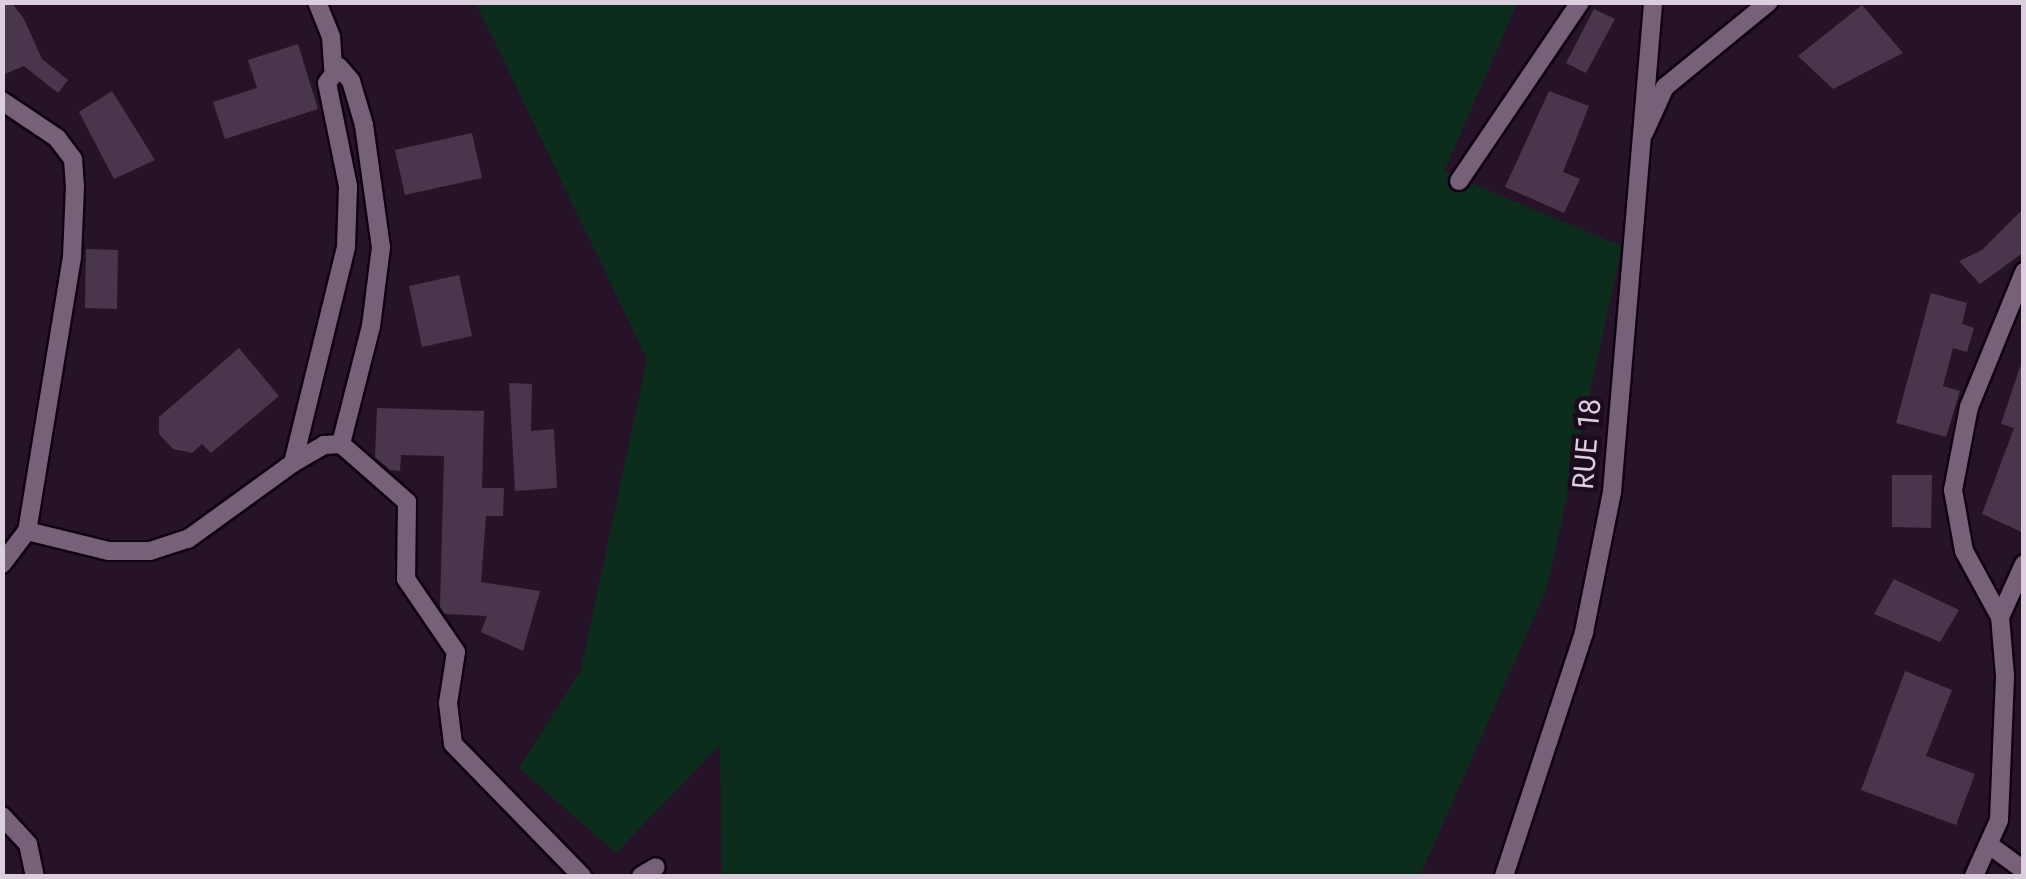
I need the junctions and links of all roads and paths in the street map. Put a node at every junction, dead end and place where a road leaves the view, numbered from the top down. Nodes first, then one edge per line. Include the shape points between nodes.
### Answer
1 (317, 2) edge
2 (1580, 2) edge
3 (1653, 2) edge
4 (1769, 2) edge
5 (334, 68) junction
6 (2, 101) edge
7 (1639, 144) junction
8 (1460, 181) dead end
9 (2024, 272) edge
10 (342, 444) junction
11 (293, 463) junction
12 (28, 530) junction
13 (2, 564) edge
14 (2024, 564) edge
15 (2000, 618) junction
16 (2014, 678) edge
17 (2, 816) edge
18 (1992, 847) junction
19 (2024, 870) edge
20 (35, 876) edge
21 (582, 876) edge
22 (1504, 876) edge
23 (1974, 876) edge

1 - 5 street
2 - 8 street
3 - 7 street, RUE 18
4 - 7 street via 1665,86
5 - 10 street via 345,72 356,95 380,211 376,296
5 - 11 street via 327,83 348,186 346,247
6 - 12 street via 57,138 73,159 76,186 72,258
7 - 22 street, RUE 18 via 1612,492 1584,632
9 - 15 street via 1968,408 1952,490 1964,551
10 - 11 street via 324,445
10 - 21 street via 406,502 406,579 456,652 448,703 453,744
11 - 12 street via 188,539 150,552 109,551
12 - 13 street
14 - 15 street
15 - 16 street
16 - 18 street
17 - 20 street via 28,844
18 - 19 street
18 - 23 street

